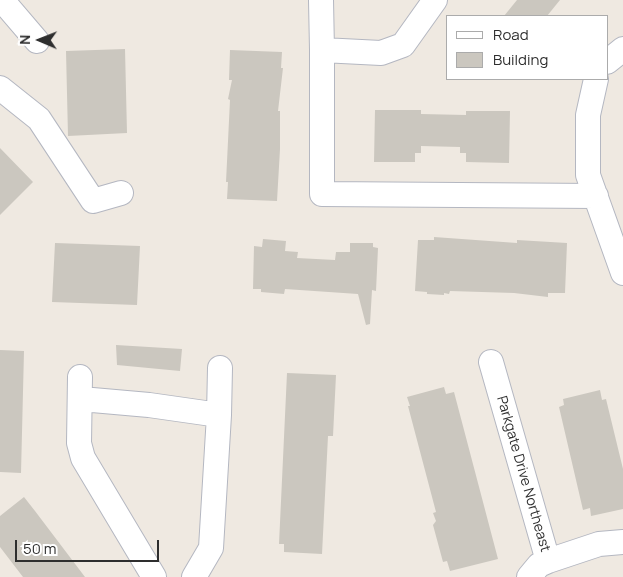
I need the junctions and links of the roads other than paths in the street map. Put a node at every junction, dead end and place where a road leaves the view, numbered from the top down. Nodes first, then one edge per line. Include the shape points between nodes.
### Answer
1 (322, 0) edge
2 (435, 0) edge
3 (5, 12) edge
4 (38, 42) dead end
5 (623, 49) edge
6 (322, 50) junction
7 (608, 61) edge
8 (596, 80) edge
9 (0, 88) edge
10 (121, 193) dead end
11 (596, 196) junction
12 (623, 273) edge
13 (491, 362) dead end
14 (220, 368) dead end
15 (219, 415) junction
16 (623, 542) edge
17 (548, 561) junction
18 (154, 577) edge
19 (194, 577) edge
20 (529, 577) edge

1 - 6 street
2 - 6 street via 403,45 381,53
3 - 4 street
5 - 7 street
6 - 11 street via 322,194
8 - 11 street via 588,114 588,175
9 - 10 street via 39,119 93,201
11 - 12 street
13 - 17 street, Parkgate Drive Northeast
14 - 15 street
15 - 18 street via 149,405 80,388 79,443 83,458
15 - 19 street via 211,548
16 - 17 street via 599,544
17 - 20 street, Parkgate Drive Northeast via 539,565

